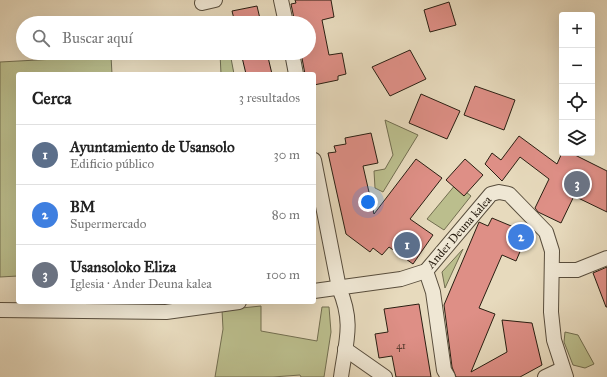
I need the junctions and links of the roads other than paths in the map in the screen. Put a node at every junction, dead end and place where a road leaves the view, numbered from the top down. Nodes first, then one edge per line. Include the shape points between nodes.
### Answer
1 (281, 0) edge
2 (284, 16) edge
3 (293, 60) edge
4 (296, 72) edge
5 (316, 170) edge
6 (607, 258) edge
7 (552, 270) junction
8 (426, 271) junction
9 (339, 288) junction
10 (316, 291) edge
11 (224, 304) edge
12 (0, 310) edge
13 (345, 349) junction
14 (564, 373) edge
15 (341, 377) edge
16 (385, 377) edge
17 (448, 377) edge
18 (545, 377) edge

1 - 2 street
3 - 4 street
5 - 9 street
6 - 7 street via 577,270
7 - 8 street, Ander Deuna kalea via 552,251 546,232 509,194 499,192 491,194
7 - 14 street, Ander Deuna kalea via 551,312 554,340
8 - 9 street, Ander Deuna kalea via 401,279
8 - 17 street via 433,292 444,370
9 - 10 street, Ander Deuna kalea
9 - 13 street via 346,305 348,324
11 - 12 street via 166,312
13 - 15 street
13 - 16 street
14 - 18 street, Ander Deuna kalea

